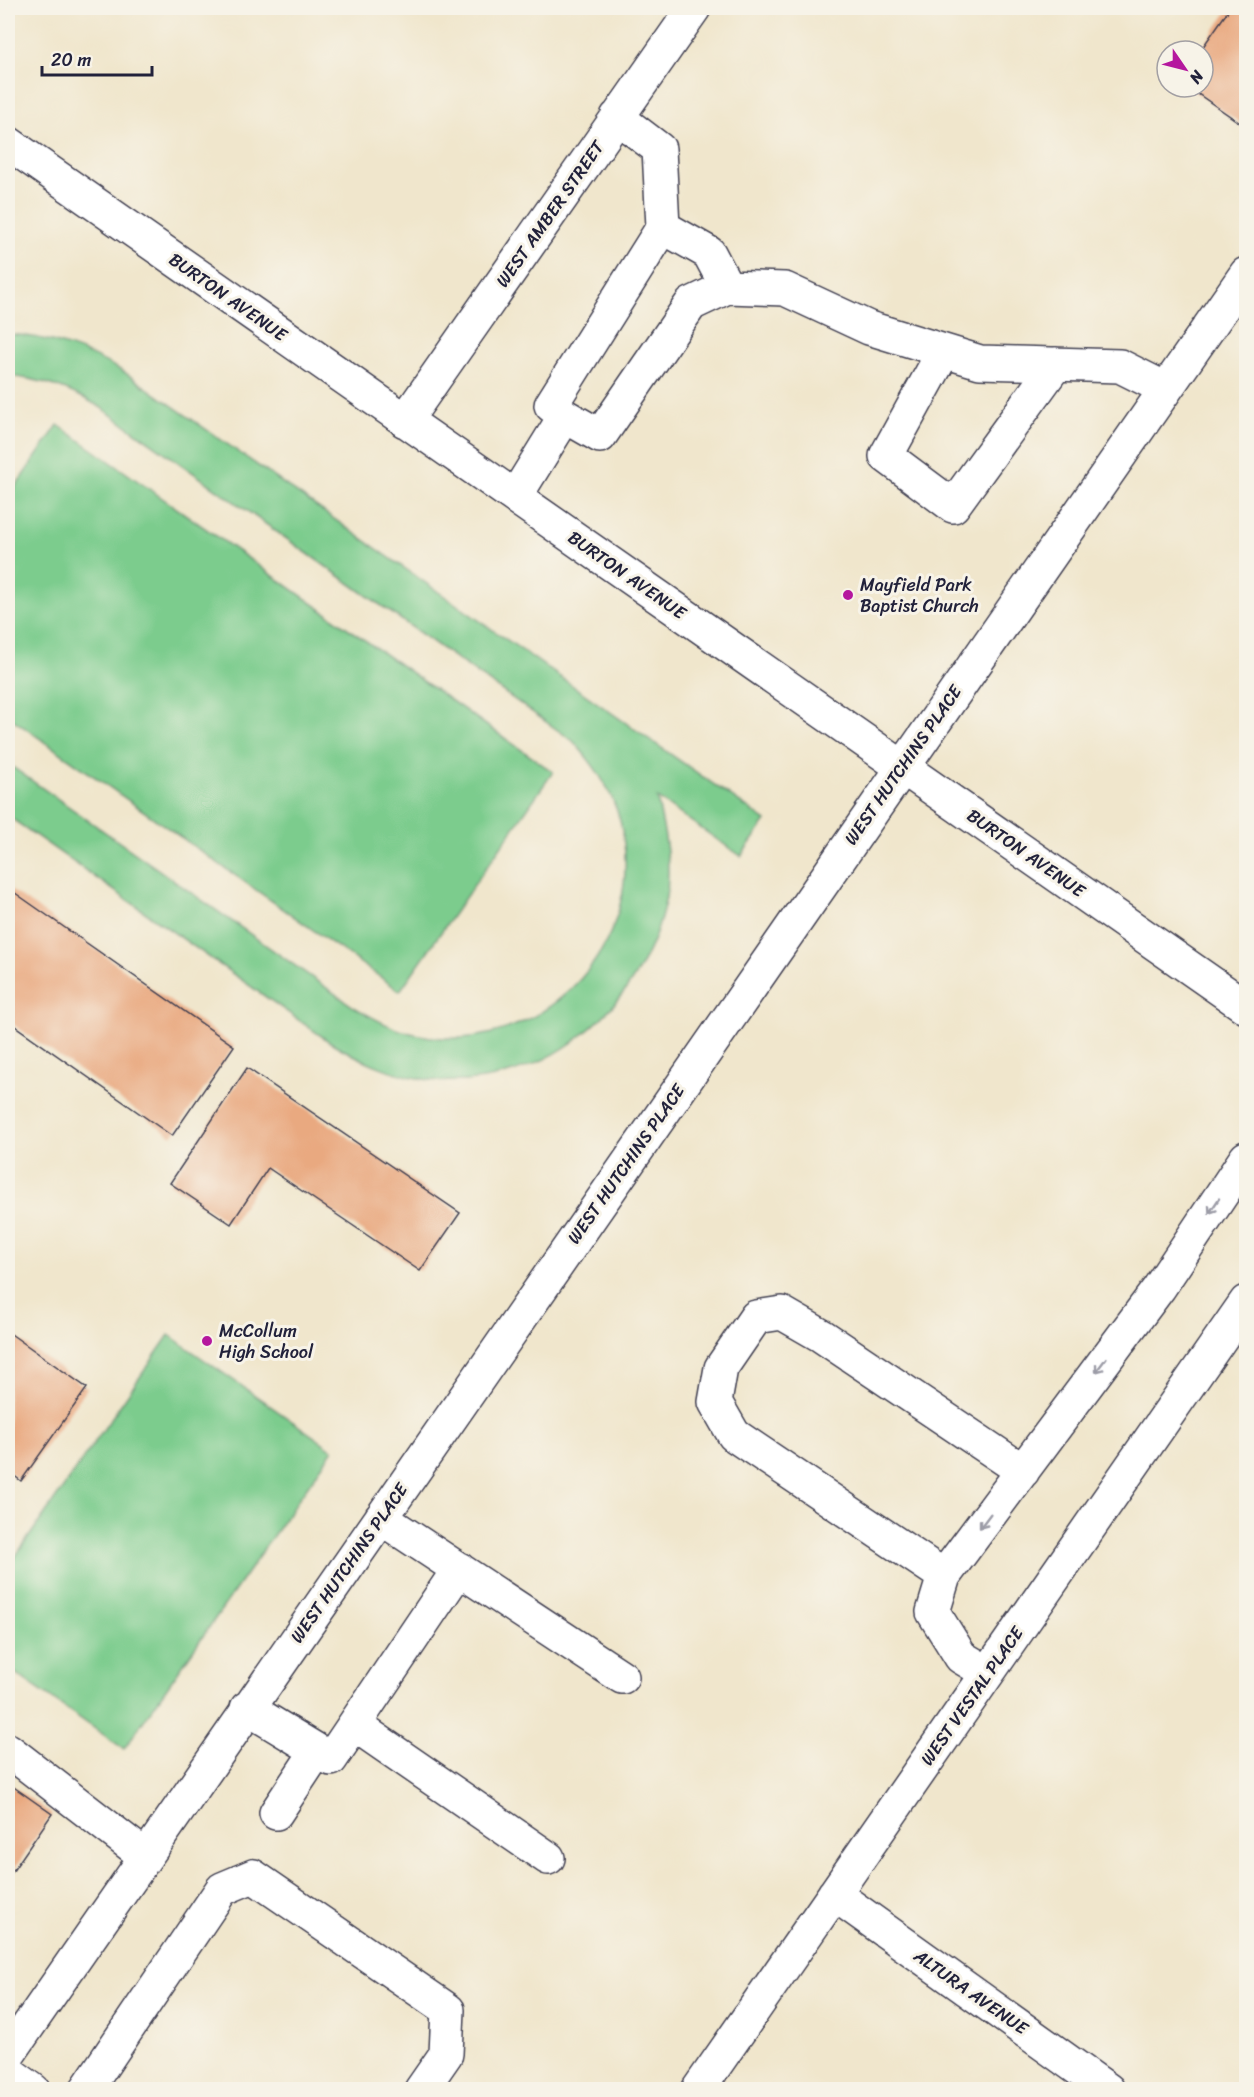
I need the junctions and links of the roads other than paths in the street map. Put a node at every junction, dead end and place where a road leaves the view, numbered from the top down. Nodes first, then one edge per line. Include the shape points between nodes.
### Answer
1 (694, 8) edge
2 (617, 117) junction
3 (8, 143) edge
4 (663, 226) junction
5 (1246, 274) edge
6 (727, 287) junction
7 (944, 351) junction
8 (1056, 364) junction
9 (1166, 389) junction
10 (565, 416) junction
11 (405, 421) junction
12 (515, 497) junction
13 (902, 767) junction
14 (1246, 1007) edge
15 (1246, 1158) edge
16 (1246, 1302) edge
17 (1023, 1471) junction
18 (381, 1518) junction
19 (459, 1569) junction
20 (944, 1576) junction
21 (988, 1672) junction
22 (622, 1677) dead end
23 (247, 1708) junction
24 (355, 1725) junction
25 (8, 1750) edge
26 (317, 1751) junction
27 (276, 1813) dead end
28 (145, 1856) junction
29 (548, 1858) dead end
30 (834, 1894) junction
31 (8, 2055) edge
32 (8, 2072) edge
33 (1104, 2088) edge
34 (33, 2090) edge
35 (86, 2090) edge
36 (421, 2090) edge
37 (698, 2090) edge

1 - 2 street, WEST AMBER STREET
2 - 4 street via 659,149
2 - 11 street, WEST AMBER STREET
3 - 11 street, BURTON AVENUE
4 - 6 street via 709,253
4 - 10 street via 551,405
5 - 9 street, WEST HUTCHINS PLACE
6 - 7 street via 785,289 869,328
6 - 10 street via 691,303 600,436
7 - 8 street via 980,362
7 - 8 street via 886,456 953,506
8 - 9 street via 1120,366
9 - 13 street, WEST HUTCHINS PLACE
10 - 12 street
11 - 12 street, BURTON AVENUE
12 - 13 street, BURTON AVENUE
13 - 14 street, BURTON AVENUE
13 - 18 street, WEST HUTCHINS PLACE
15 -> 17 street via 1159,1288
16 - 21 street, WEST VESTAL PLACE
17 -> 20 street
17 - 20 street via 822,1336 782,1313 756,1317 721,1368 715,1402 734,1435
18 - 19 street
18 - 23 street, WEST HUTCHINS PLACE
19 - 22 street
19 - 24 street
20 - 21 street via 933,1612 961,1657
21 - 30 street, WEST VESTAL PLACE
23 - 26 street
23 - 28 street, WEST HUTCHINS PLACE
24 - 26 street via 331,1759
24 - 29 street
25 - 28 street
26 - 27 street
28 - 31 street, WEST HUTCHINS PLACE
30 - 33 street, ALTURA AVENUE
30 - 37 street, WEST VESTAL PLACE
32 - 34 street
35 - 36 street via 222,1889 254,1876 448,2010 446,2054

